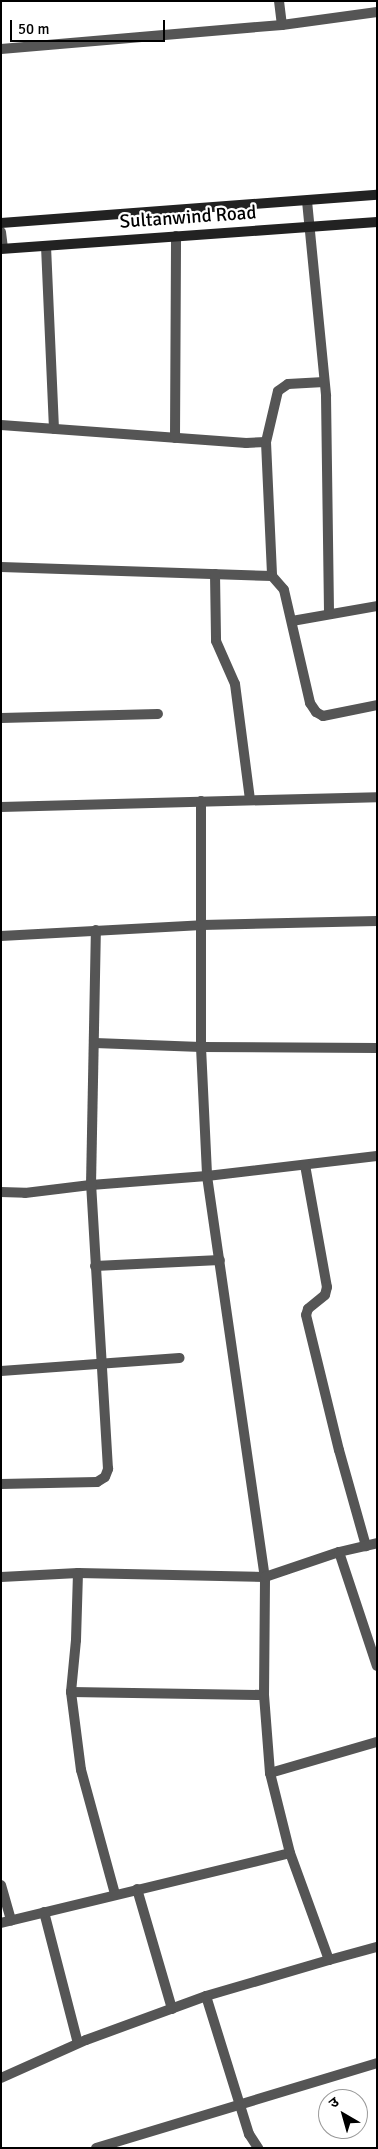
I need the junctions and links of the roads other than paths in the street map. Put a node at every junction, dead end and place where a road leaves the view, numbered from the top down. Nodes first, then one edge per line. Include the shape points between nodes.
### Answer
1 (279, 1) edge
2 (377, 12) edge
3 (282, 25) junction
4 (1, 49) edge
5 (377, 196) edge
6 (307, 201) junction
7 (377, 222) edge
8 (1, 223) edge
9 (310, 227) junction
10 (1, 232) edge
11 (176, 236) junction
12 (46, 246) junction
13 (2, 249) edge
14 (324, 382) junction
15 (1, 425) edge
16 (54, 429) junction
17 (175, 438) junction
18 (266, 442) junction
19 (1, 567) edge
20 (215, 574) junction
21 (272, 576) junction
22 (377, 606) edge
23 (329, 614) junction
24 (292, 621) junction
25 (377, 705) edge
26 (158, 714) dead end
27 (1, 718) edge
28 (377, 797) edge
29 (250, 800) junction
30 (201, 801) junction
31 (1, 807) edge
32 (377, 921) edge
33 (202, 924) junction
34 (96, 930) junction
35 (1, 936) edge
36 (95, 1043) junction
37 (201, 1047) junction
38 (377, 1048) edge
39 (377, 1156) edge
40 (305, 1165) junction
41 (208, 1176) junction
42 (90, 1185) junction
43 (1, 1192) edge
44 (220, 1260) junction
45 (95, 1266) junction
46 (180, 1358) dead end
47 (101, 1364) junction
48 (1, 1371) edge
49 (1, 1484) edge
50 (372, 1545) edge
51 (339, 1552) junction
52 (78, 1573) junction
53 (1, 1577) edge
54 (265, 1577) junction
55 (377, 1666) edge
56 (71, 1692) junction
57 (264, 1695) junction
58 (377, 1742) edge
59 (270, 1773) junction
60 (290, 1853) junction
61 (1, 1885) edge
62 (137, 1888) junction
63 (115, 1894) junction
64 (44, 1912) junction
65 (6, 1922) edge
66 (377, 1947) edge
67 (329, 1960) junction
68 (206, 1996) junction
69 (172, 2009) junction
70 (78, 2043) junction
71 (377, 2063) edge
72 (1, 2078) edge
73 (241, 2104) junction
74 (96, 2148) edge
75 (258, 2148) edge

1 - 3 street
2 - 3 street
3 - 4 street
5 - 6 main road
6 - 8 main road
6 - 9 street
7 - 9 main road, Sultanwind Road
9 - 11 main road, Sultanwind Road
9 - 14 street
10 - 13 street
11 - 12 main road, Sultanwind Road
11 - 17 street
12 - 13 main road, Sultanwind Road
12 - 16 street
14 - 18 street via 288,384 278,392
14 - 23 street
15 - 16 street
16 - 17 street
17 - 18 street
18 - 21 street
19 - 20 street
20 - 21 street
20 - 29 street via 216,641 235,684
21 - 24 street via 284,590
22 - 23 street
23 - 24 street
24 - 25 street via 310,703 316,712 323,716
26 - 27 street
28 - 29 street
29 - 30 street
30 - 31 street
30 - 33 street
32 - 33 street
33 - 34 street
33 - 37 street
34 - 35 street
34 - 36 street
36 - 37 street
36 - 42 street
37 - 38 street
37 - 41 street
39 - 40 street
40 - 41 street
40 - 50 street via 327,1287 325,1295 308,1309 306,1315 338,1450
41 - 42 street
41 - 44 street
42 - 43 street via 25,1193
42 - 45 street
44 - 45 street
44 - 54 street
45 - 47 street
46 - 47 street
47 - 48 street
47 - 49 street via 108,1469 105,1477 97,1482
50 - 51 street
51 - 54 street
51 - 55 street
52 - 53 street
52 - 54 street
52 - 56 street
54 - 57 street
56 - 57 street
56 - 63 street via 81,1770
57 - 59 street
58 - 59 street
59 - 60 street
60 - 62 street
60 - 67 street
61 - 65 street
62 - 63 street
62 - 69 street
63 - 64 street
64 - 65 street
64 - 70 street
66 - 67 street
67 - 68 street
68 - 69 street
68 - 73 street
69 - 70 street
70 - 72 street
71 - 73 street
73 - 74 street
73 - 75 street via 249,2134

